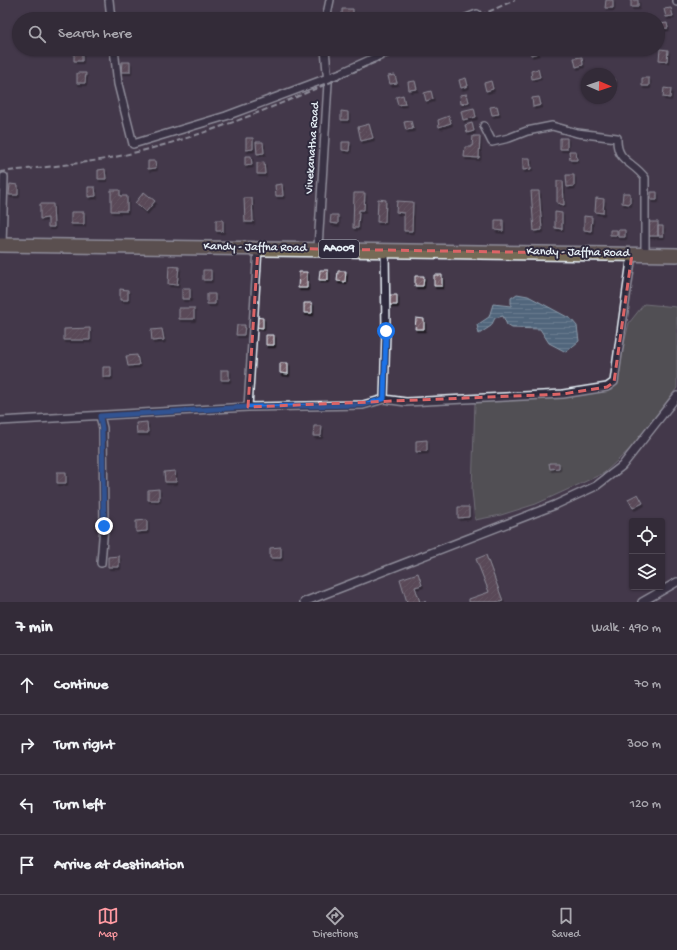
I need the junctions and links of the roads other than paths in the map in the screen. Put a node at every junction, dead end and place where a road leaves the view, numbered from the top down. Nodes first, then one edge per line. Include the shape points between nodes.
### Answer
1 (109, 0) edge
2 (330, 0) edge
3 (110, 12) edge
4 (327, 12) edge
5 (115, 56) edge
6 (325, 56) edge
7 (379, 56) edge
8 (327, 78) junction
9 (484, 126) dead end
10 (4, 177) dead end
11 (1, 245) edge
12 (258, 248) junction
13 (318, 248) junction
14 (385, 250) junction
15 (632, 254) junction
16 (645, 254) junction
17 (677, 255) edge
18 (677, 396) edge
19 (384, 399) junction
20 (248, 407) junction
21 (100, 416) junction
22 (0, 421) edge
23 (101, 563) dead end
24 (677, 582) edge
25 (304, 602) edge
26 (642, 602) edge

1 - 3 street
2 - 4 street
5 - 8 street via 118,84 133,144 226,116
6 - 8 street, Vivekanatha Road
7 - 8 street
8 - 13 street, Vivekanatha Road
9 - 16 street via 492,142 552,126 577,133 617,138 620,155 645,178
10 - 11 street
11 - 12 highway, Kandy - Jaffna Road / AA009
12 - 13 highway, Kandy - Jaffna Road / AA009
12 - 20 street
13 - 14 highway, Kandy - Jaffna Road / AA009
14 - 15 highway, Kandy - Jaffna Road / AA009
14 - 19 street
15 - 16 highway, Kandy - Jaffna Road / AA009
15 - 19 street via 614,382 607,387 563,394 406,402
16 - 17 highway, Kandy - Jaffna Road / AA009
18 - 25 street via 622,466 596,486 555,505
19 - 20 street via 363,405
20 - 21 street
21 - 22 street
21 - 23 street via 104,526
24 - 26 street

